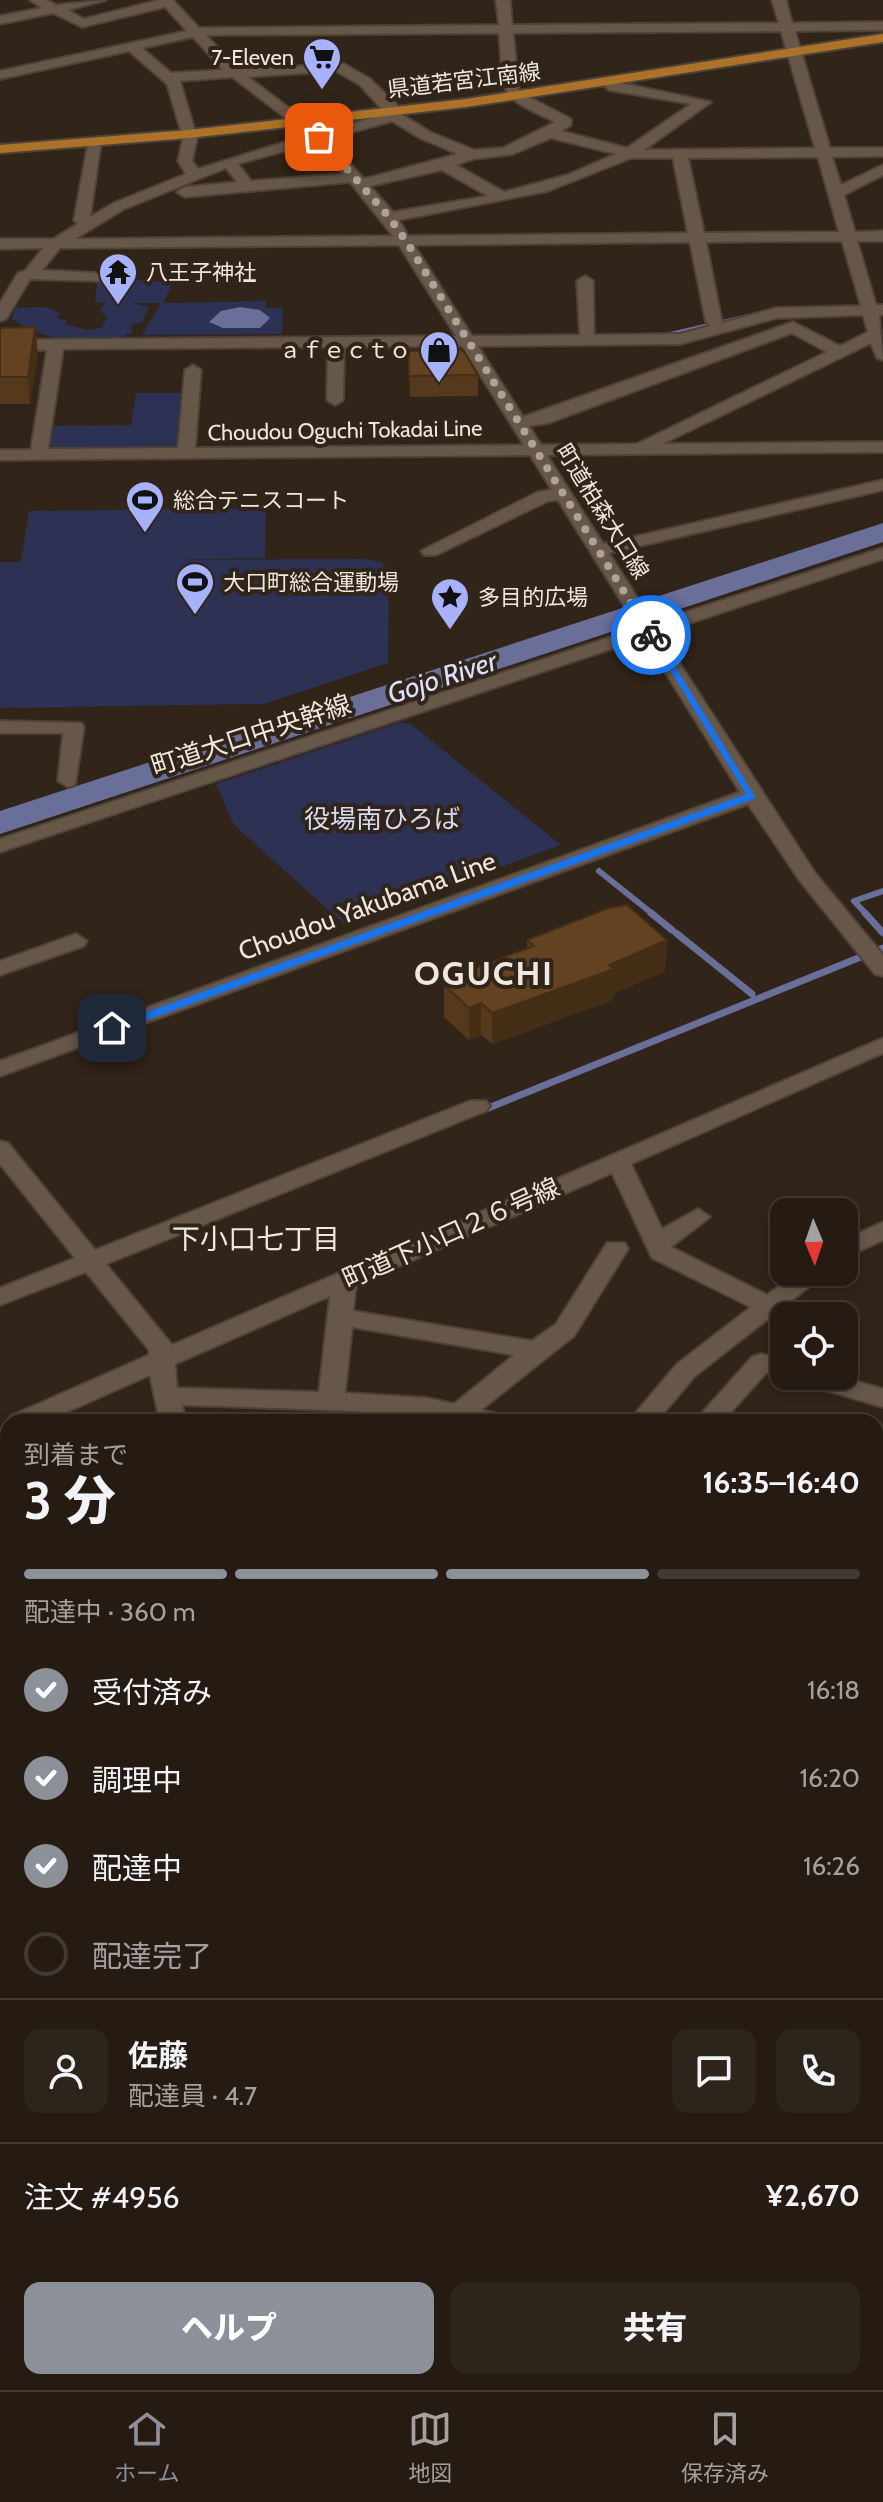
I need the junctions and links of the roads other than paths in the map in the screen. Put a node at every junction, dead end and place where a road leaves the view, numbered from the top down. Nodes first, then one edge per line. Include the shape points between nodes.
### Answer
1 (37, 0) edge
2 (99, 0) edge
3 (503, 0) edge
4 (779, 0) edge
5 (167, 1) edge
6 (54, 10) junction
7 (0, 20) edge
8 (883, 26) edge
9 (786, 27) junction
10 (506, 28) junction
11 (270, 31) junction
12 (194, 32) junction
13 (883, 38) edge
14 (130, 45) junction
15 (794, 52) junction
16 (304, 67) junction
17 (235, 73) junction
18 (0, 75) edge
19 (169, 77) junction
20 (607, 82) junction
21 (514, 96) junction
22 (394, 114) junction
23 (303, 122) junction
24 (550, 133) junction
25 (189, 134) junction
26 (319, 137) junction
27 (94, 142) junction
28 (0, 149) edge
29 (824, 152) junction
30 (883, 152) edge
31 (629, 153) junction
32 (471, 154) junction
33 (685, 154) junction
34 (228, 162) junction
35 (444, 165) junction
36 (883, 169) edge
37 (194, 174) junction
38 (358, 180) junction
39 (182, 186) junction
40 (246, 186) junction
41 (836, 193) junction
42 (502, 197) junction
43 (196, 209) dead end
44 (389, 217) junction
45 (88, 221) junction
46 (883, 236) edge
47 (848, 237) junction
48 (702, 238) junction
49 (406, 241) junction
50 (0, 244) edge
51 (55, 244) junction
52 (31, 274) junction
53 (95, 278) dead end
54 (585, 281) dead end
55 (873, 308) edge
56 (0, 316) edge
57 (714, 322) junction
58 (587, 333) junction
59 (877, 334) junction
60 (466, 337) junction
61 (0, 338) edge
62 (336, 342) junction
63 (56, 344) junction
64 (0, 345) edge
65 (839, 352) junction
66 (883, 355) edge
67 (193, 370) dead end
68 (335, 400) dead end
69 (519, 423) junction
70 (883, 447) edge
71 (638, 449) junction
72 (537, 450) junction
73 (186, 453) junction
74 (39, 454) junction
75 (0, 455) edge
76 (883, 485) edge
77 (564, 494) junction
78 (599, 550) junction
79 (430, 551) dead end
80 (883, 553) edge
81 (646, 626) junction
82 (0, 727) edge
83 (68, 781) dead end
84 (752, 795) junction
85 (0, 846) edge
86 (76, 941) dead end
87 (0, 968) edge
88 (883, 969) edge
89 (883, 1045) edge
90 (0, 1069) edge
91 (478, 1106) dead end
92 (0, 1148) edge
93 (617, 1159) junction
94 (698, 1217) dead end
95 (883, 1230) edge
96 (858, 1243) edge
97 (657, 1244) junction
98 (616, 1249) dead end
99 (91, 1261) junction
100 (344, 1281) junction
101 (797, 1286) edge
102 (0, 1297) edge
103 (769, 1306) junction
104 (340, 1317) junction
105 (536, 1350) junction
106 (164, 1362) junction
107 (770, 1365) edge
108 (855, 1390) edge
109 (167, 1396) junction
110 (883, 1398) edge
111 (331, 1401) junction
112 (461, 1412) junction
113 (39, 1414) edge
114 (171, 1414) edge
115 (468, 1414) edge
116 (648, 1414) edge
117 (714, 1414) edge

1 - 6 street
2 - 6 street
3 - 10 street
4 - 9 street
5 - 6 street via 82,23
5 - 12 street, 町道柏森大口線
6 - 7 street
8 - 9 street
9 - 10 street
9 - 15 street
10 - 11 street
10 - 21 street
11 - 12 street
11 - 16 street
12 - 14 street
12 - 17 street, 町道柏森大口線
13 - 15 main road, 県道若宮江南線
14 - 18 street
14 - 19 street
15 - 20 main road, 県道若宮江南線
15 - 29 street
16 - 17 street
16 - 22 street via 351,72
17 - 19 street
17 - 23 street, 町道柏森大口線
19 - 25 street
20 - 21 main road, 県道若宮江南線
20 - 31 street via 704,102
21 - 22 main road, 県道若宮江南線
21 - 24 street via 566,122
22 - 23 main road, 県道若宮江南線
22 - 26 street
22 - 32 street via 425,135
23 - 25 main road, 県道若宮江南線
23 - 26 street, 町道柏森大口線
24 - 31 street
24 - 32 street via 492,157
25 - 27 main road, 県道若宮江南線
25 - 37 street via 185,161
26 - 34 street
26 - 38 street, 町道柏森大口線
27 - 28 main road, 県道若宮江南線
27 - 45 street via 82,220
29 - 30 street
29 - 33 street
29 - 41 street
31 - 33 street
31 - 42 street
32 - 35 street
33 - 48 street
34 - 37 street
34 - 40 street
35 - 38 street
35 - 42 street
36 - 41 street
37 - 39 street
38 - 40 street
38 - 44 street, 町道柏森大口線
39 - 40 street
39 - 43 street
39 - 45 street
41 - 47 street
42 - 44 street
44 - 49 street, 町道柏森大口線
45 - 51 street
46 - 47 street
47 - 48 street
47 - 55 street
48 - 49 street
48 - 57 street
49 - 51 street
49 - 60 street, 町道柏森大口線
50 - 51 street
51 - 52 street
52 - 53 street
52 - 56 street via 24,276
54 - 58 street
55 - 57 street via 768,307
55 - 59 street
55 - 60 street via 776,313 680,339
57 - 58 street via 676,332
58 - 60 street
59 - 65 street
59 - 66 street
60 - 61 street
60 - 62 street
60 - 69 street, 町道柏森大口線
62 - 63 street
62 - 68 street
63 - 64 street
63 - 74 street
65 - 69 street via 793,327
65 - 71 street
67 - 73 street
69 - 72 street, 町道柏森大口線
70 - 71 street, Choudou Oguchi Tokadai Line
71 - 72 street, Choudou Oguchi Tokadai Line
72 - 73 street, Choudou Oguchi Tokadai Line
72 - 77 street, 町道柏森大口線
73 - 74 street, Choudou Oguchi Tokadai Line
74 - 75 street, Choudou Oguchi Tokadai Line
76 - 78 street
77 - 78 street, 町道柏森大口線
77 - 79 street via 544,496
78 - 81 street, 町道柏森大口線
80 - 81 street, 町道大口中央幹線
81 - 84 street, 町道柏森大口線
81 - 85 street, 町道大口中央幹線
82 - 83 street via 74,727
84 - 88 street, 町道柏森大口線 via 807,877
84 - 90 street, Choudou Yakubama Line
86 - 87 street
89 - 93 street, 町道下小口２６号線
91 - 99 street
92 - 99 street
93 - 97 street
93 - 100 street, 町道下小口２６号線
94 - 97 street
95 - 96 street
97 - 103 street via 661,1252
98 - 105 street via 565,1330
99 - 102 street
99 - 106 street via 162,1349
100 - 104 street
100 - 106 street, 町道下小口２６号線
101 - 103 street
103 - 116 street via 686,1370
104 - 105 street
104 - 111 street
105 - 112 street
106 - 109 street
106 - 113 street, 町道下小口２６号線
107 - 117 street via 761,1363
108 - 110 street
109 - 111 street
109 - 114 street
111 - 112 street
112 - 115 street

